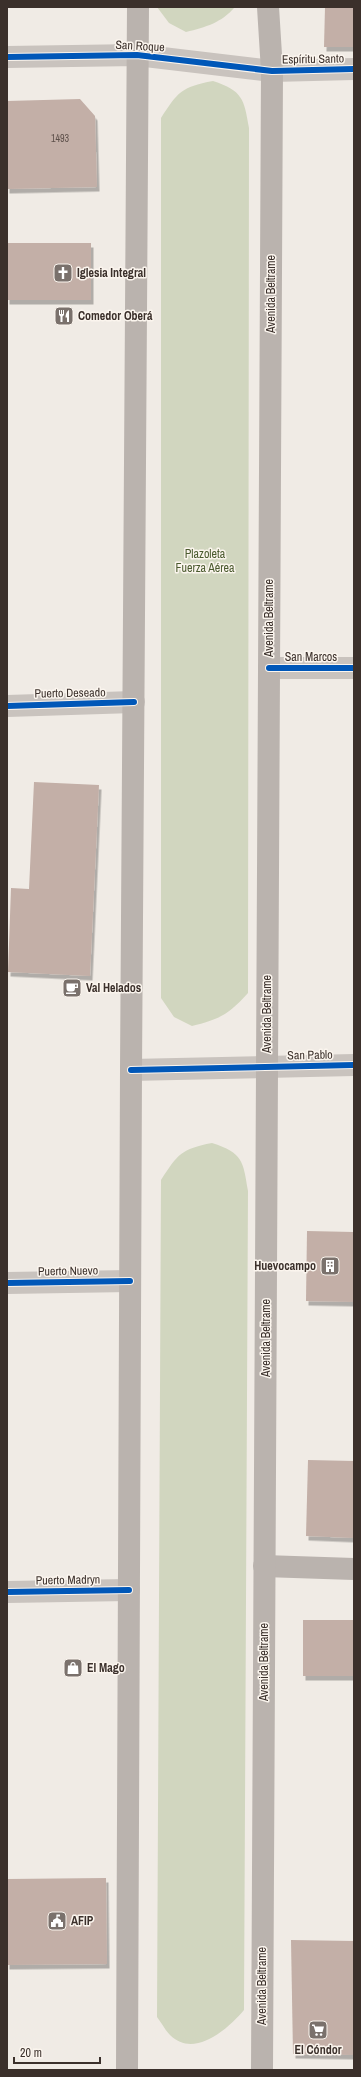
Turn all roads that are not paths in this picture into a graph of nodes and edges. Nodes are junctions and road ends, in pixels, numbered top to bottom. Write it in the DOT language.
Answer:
graph roads {
  1 [pos="138,7"];
  2 [pos="268,7"];
  3 [pos="137,55"];
  4 [pos="7,57"];
  5 [pos="354,69"];
  6 [pos="272,71"];
  7 [pos="269,668"];
  8 [pos="354,668"];
  9 [pos="134,702"];
  10 [pos="7,706"];
  11 [pos="354,1065"];
  12 [pos="267,1067"];
  13 [pos="131,1070"];
  14 [pos="130,1281"];
  15 [pos="7,1283"];
  16 [pos="264,1566"];
  17 [pos="354,1569"];
  18 [pos="129,1590"];
  19 [pos="7,1592"];
  20 [pos="127,2070"];
  21 [pos="262,2070"];
  1 -- 3 [label="main road"];
  2 -- 6 [label="main road, Avenida Beltrame"];
  3 -- 4 [label="street, San Roque"];
  3 -- 6 [label="street, San Roque"];
  3 -- 9 [label="main road"];
  5 -- 6 [label="street, Espíritu Santo"];
  6 -- 7 [label="main road, Avenida Beltrame"];
  7 -- 8 [label="street, San Marcos"];
  7 -- 12 [label="main road, Avenida Beltrame"];
  9 -- 10 [label="street, Puerto Deseado"];
  9 -- 13 [label="main road"];
  11 -- 12 [label="street, San Pablo"];
  12 -- 13 [label="street, San Pablo"];
  12 -- 16 [label="main road, Avenida Beltrame"];
  13 -- 14 [label="main road"];
  14 -- 15 [label="street, Puerto Nuevo"];
  14 -- 18 [label="main road"];
  16 -- 17 [label="main road"];
  16 -- 21 [label="main road, Avenida Beltrame"];
  18 -- 19 [label="street, Puerto Madryn"];
  18 -- 20 [label="main road"];
}
